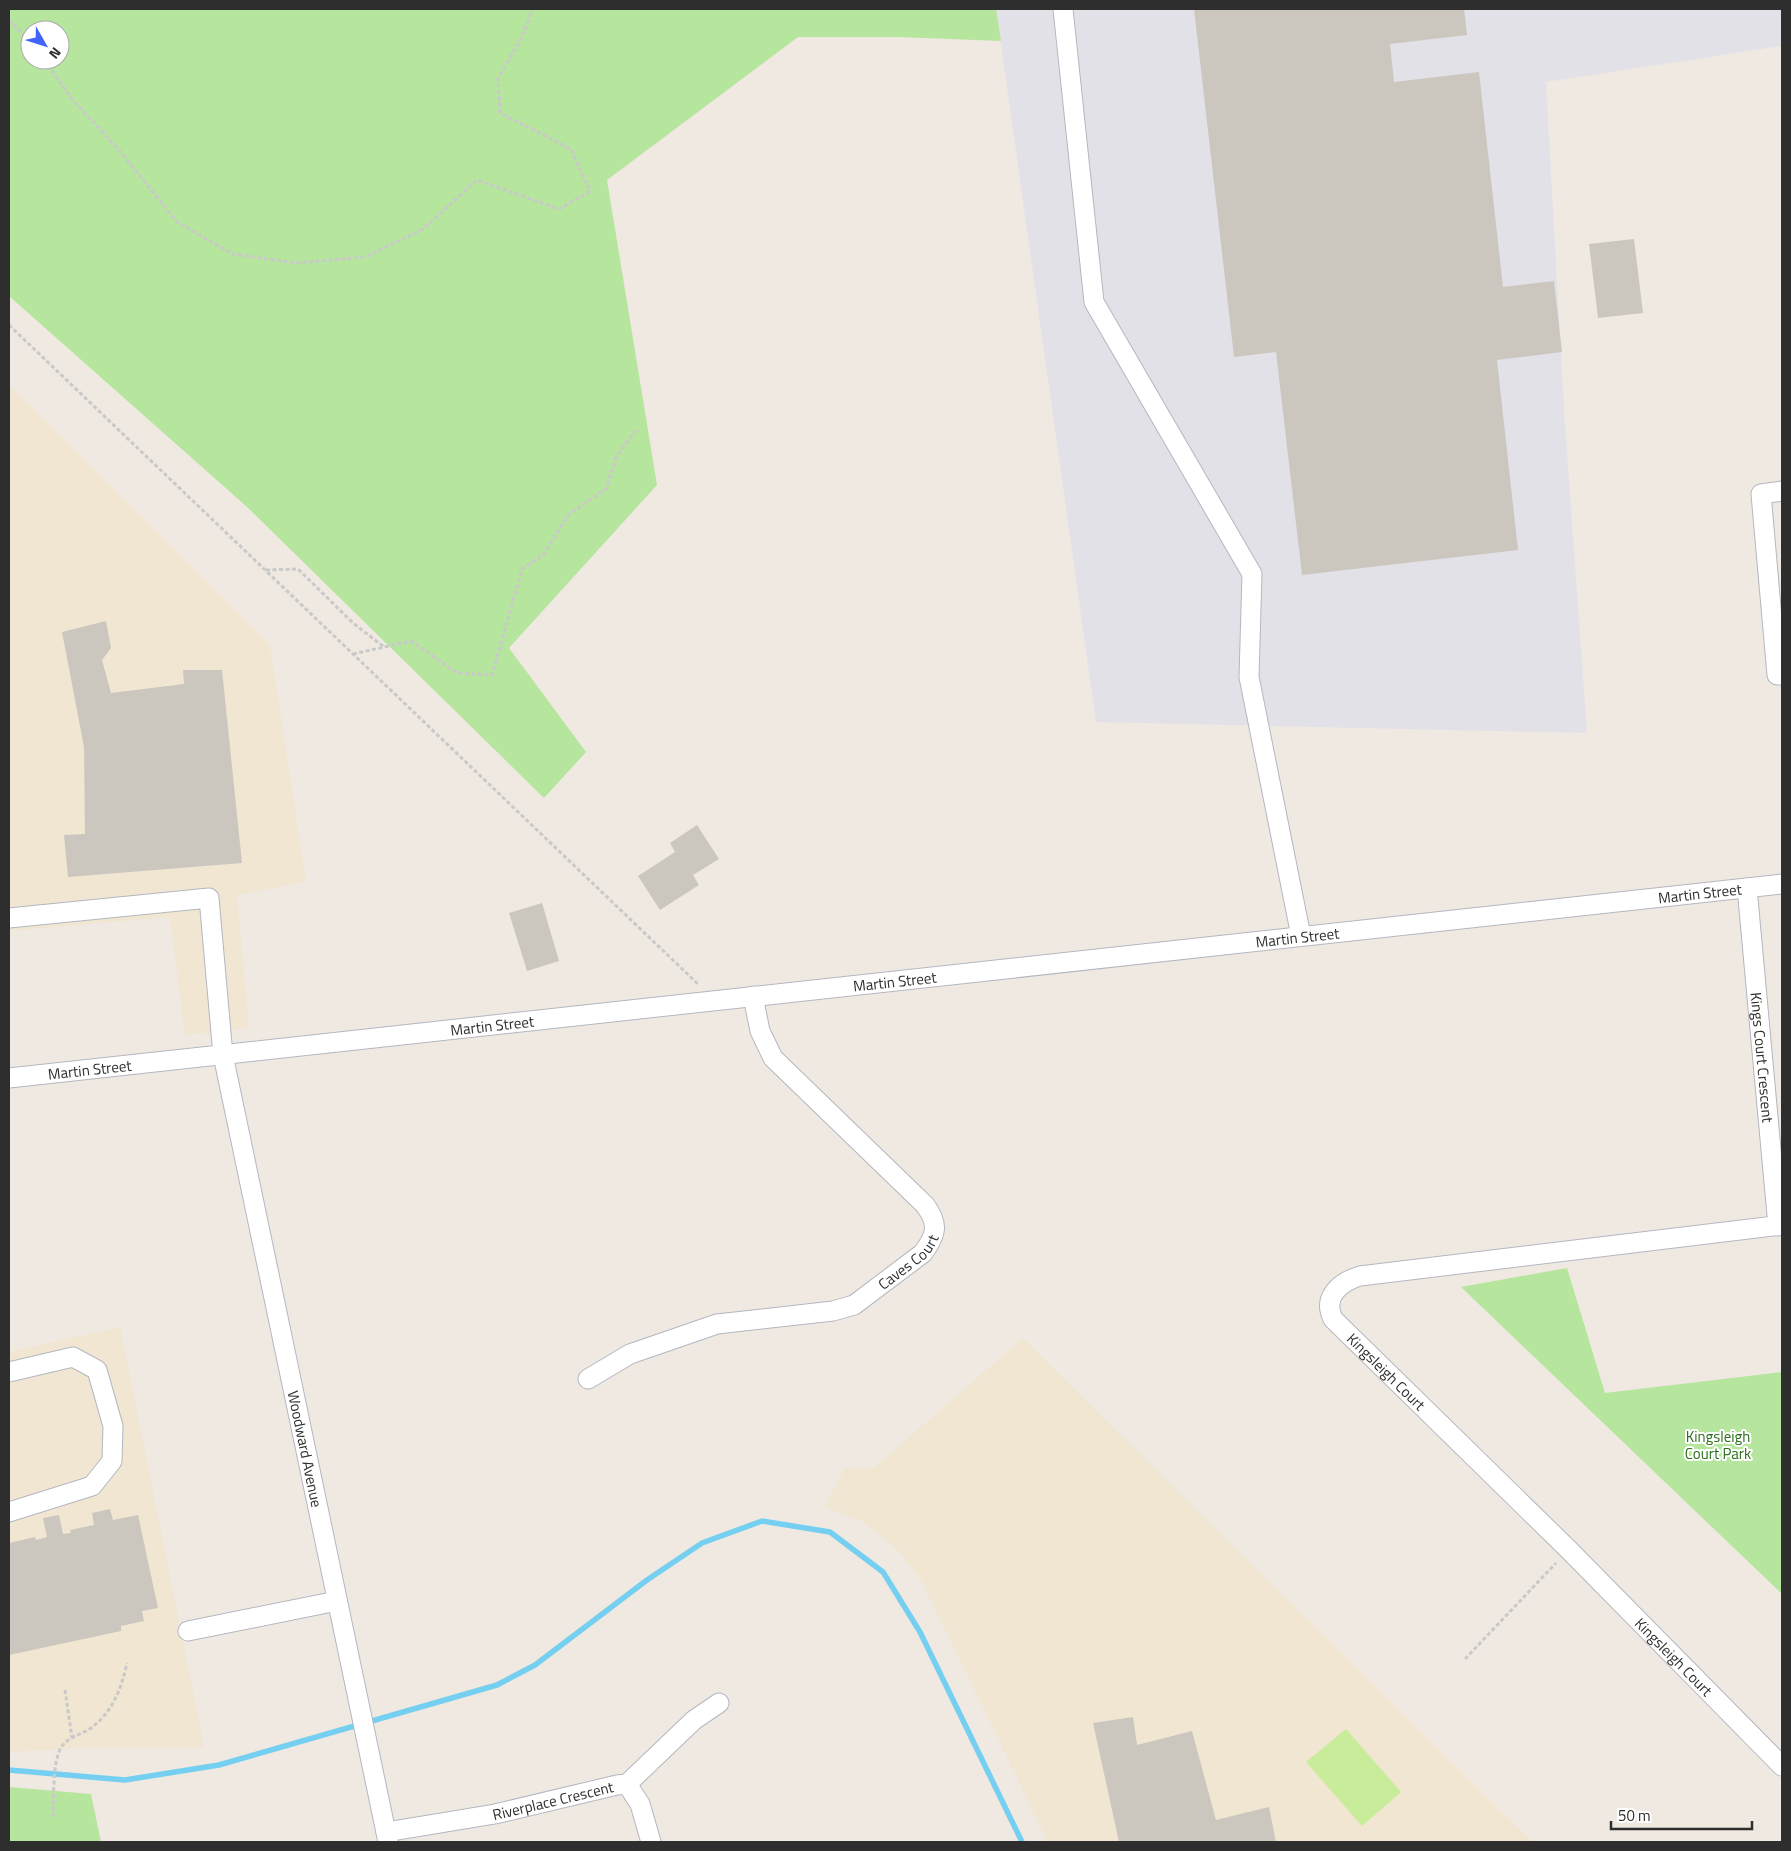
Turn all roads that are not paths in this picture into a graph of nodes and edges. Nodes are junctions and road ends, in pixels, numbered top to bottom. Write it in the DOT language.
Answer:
graph roads {
  1 [pos="1064,9"];
  2 [pos="1782,491"];
  3 [pos="1782,674"];
  4 [pos="1782,884"];
  5 [pos="1747,888"];
  6 [pos="9,918"];
  7 [pos="1301,936"];
  8 [pos="753,996"];
  9 [pos="223,1055"];
  10 [pos="9,1078"];
  11 [pos="1780,1226"];
  12 [pos="9,1372"];
  13 [pos="588,1379"];
  14 [pos="9,1512"];
  15 [pos="336,1601"];
  16 [pos="188,1631"];
  17 [pos="719,1703"];
  18 [pos="1782,1766"];
  19 [pos="627,1784"];
  20 [pos="387,1837"];
  21 [pos="651,1842"];
  1 -- 7 [label="street"];
  2 -- 3 [label="street"];
  4 -- 5 [label="street, Martin Street"];
  5 -- 7 [label="street, Martin Street"];
  5 -- 11 [label="street, Kings Court Crescent"];
  6 -- 9 [label="street, Woodward Avenue"];
  7 -- 8 [label="street, Martin Street"];
  8 -- 9 [label="street, Martin Street"];
  8 -- 13 [label="street, Caves Court"];
  9 -- 10 [label="street, Martin Street"];
  9 -- 15 [label="street, Woodward Avenue"];
  11 -- 18 [label="street, Kingsleigh Court"];
  12 -- 14 [label="street"];
  15 -- 16 [label="street"];
  15 -- 20 [label="street, Woodward Avenue"];
  17 -- 19 [label="street, Riverplace Crescent"];
  19 -- 20 [label="street, Riverplace Crescent"];
  19 -- 21 [label="street"];
}
